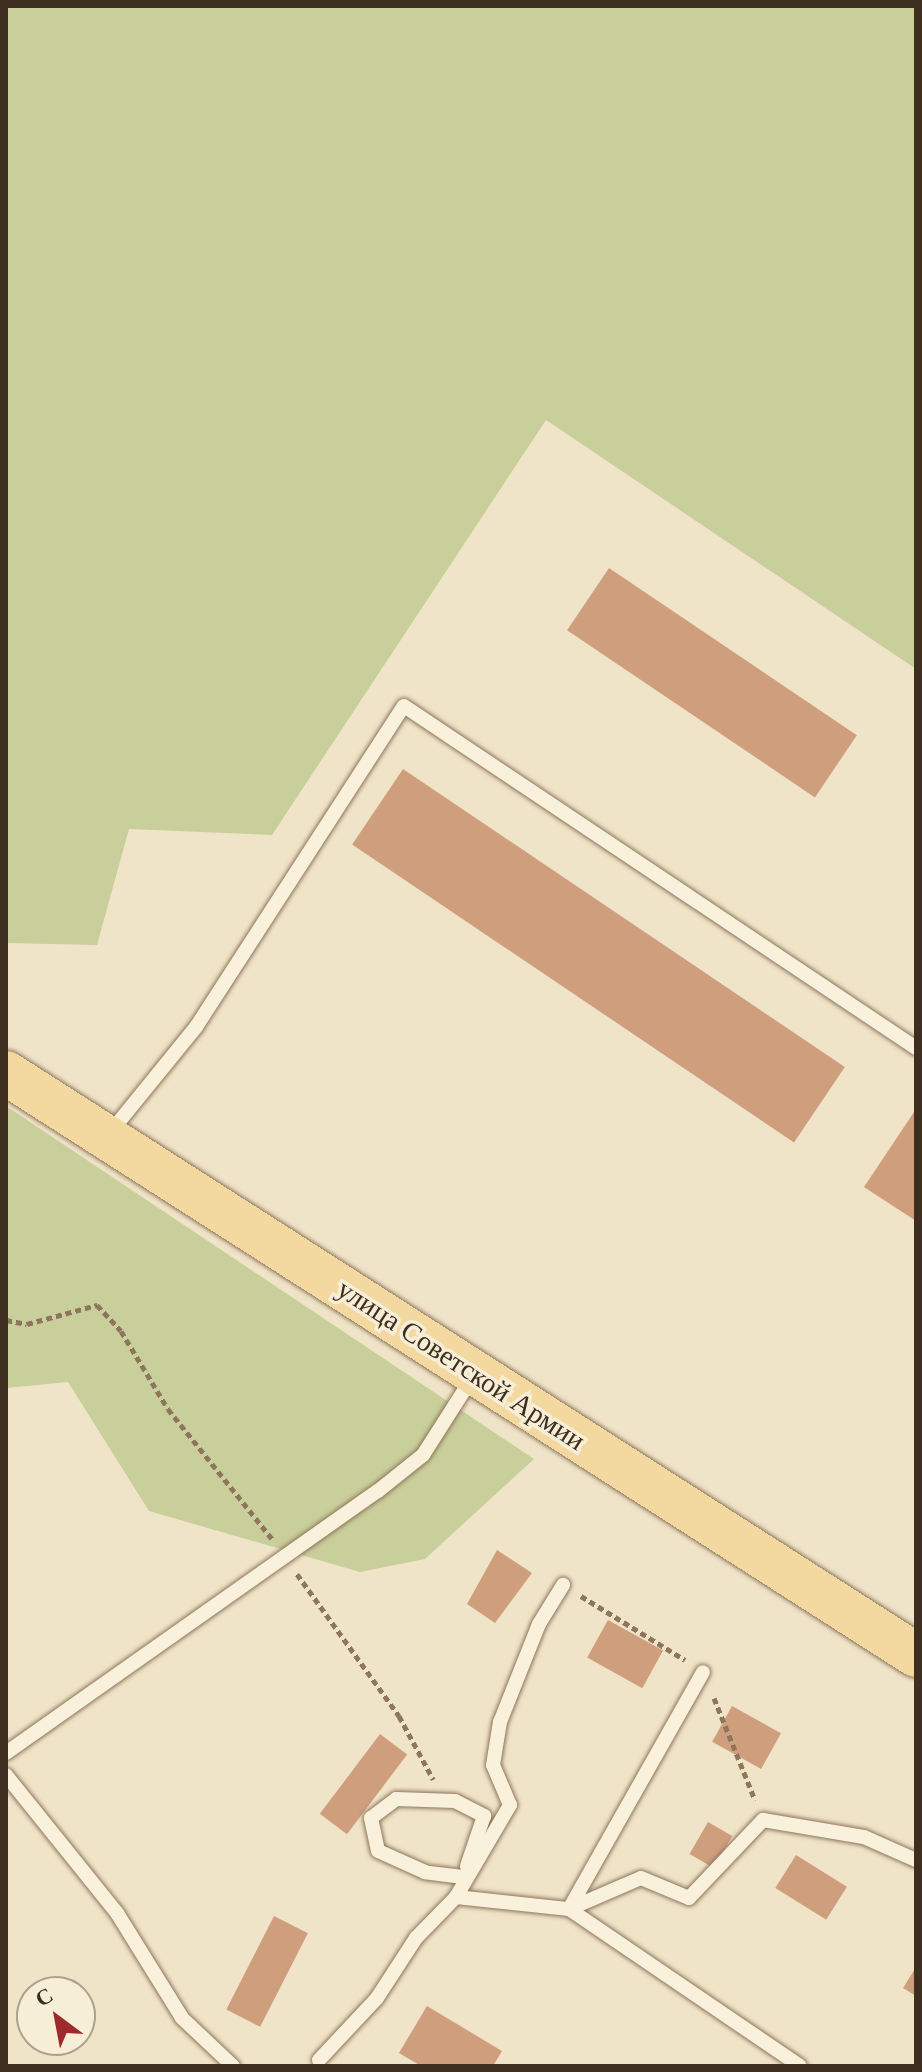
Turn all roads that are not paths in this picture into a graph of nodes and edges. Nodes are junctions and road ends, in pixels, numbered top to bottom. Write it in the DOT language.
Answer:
graph roads {
  1 [pos="916,1048"];
  2 [pos="6,1073"];
  3 [pos="106,1137"];
  4 [pos="475,1374"];
  5 [pos="563,1585"];
  6 [pos="916,1655"];
  7 [pos="703,1672"];
  8 [pos="6,1753"];
  9 [pos="6,1775"];
  10 [pos="916,1860"];
  11 [pos="463,1877"];
  12 [pos="456,1897"];
  13 [pos="569,1909"];
  14 [pos="320,2064"];
  15 [pos="233,2066"];
  16 [pos="800,2066"];
  1 -- 3 [label="lane"];
  2 -- 3 [label="main road, улица Советской Армии"];
  3 -- 4 [label="main road, улица Советской Армии"];
  4 -- 6 [label="main road, улица Советской Армии"];
  4 -- 8 [label="lane"];
  5 -- 12 [label="lane"];
  7 -- 13 [label="lane"];
  9 -- 15 [label="lane"];
  10 -- 13 [label="lane"];
  11 -- 11 [label="lane"];
  11 -- 12 [label="lane"];
  12 -- 13 [label="lane"];
  12 -- 14 [label="lane"];
  13 -- 16 [label="lane"];
}
